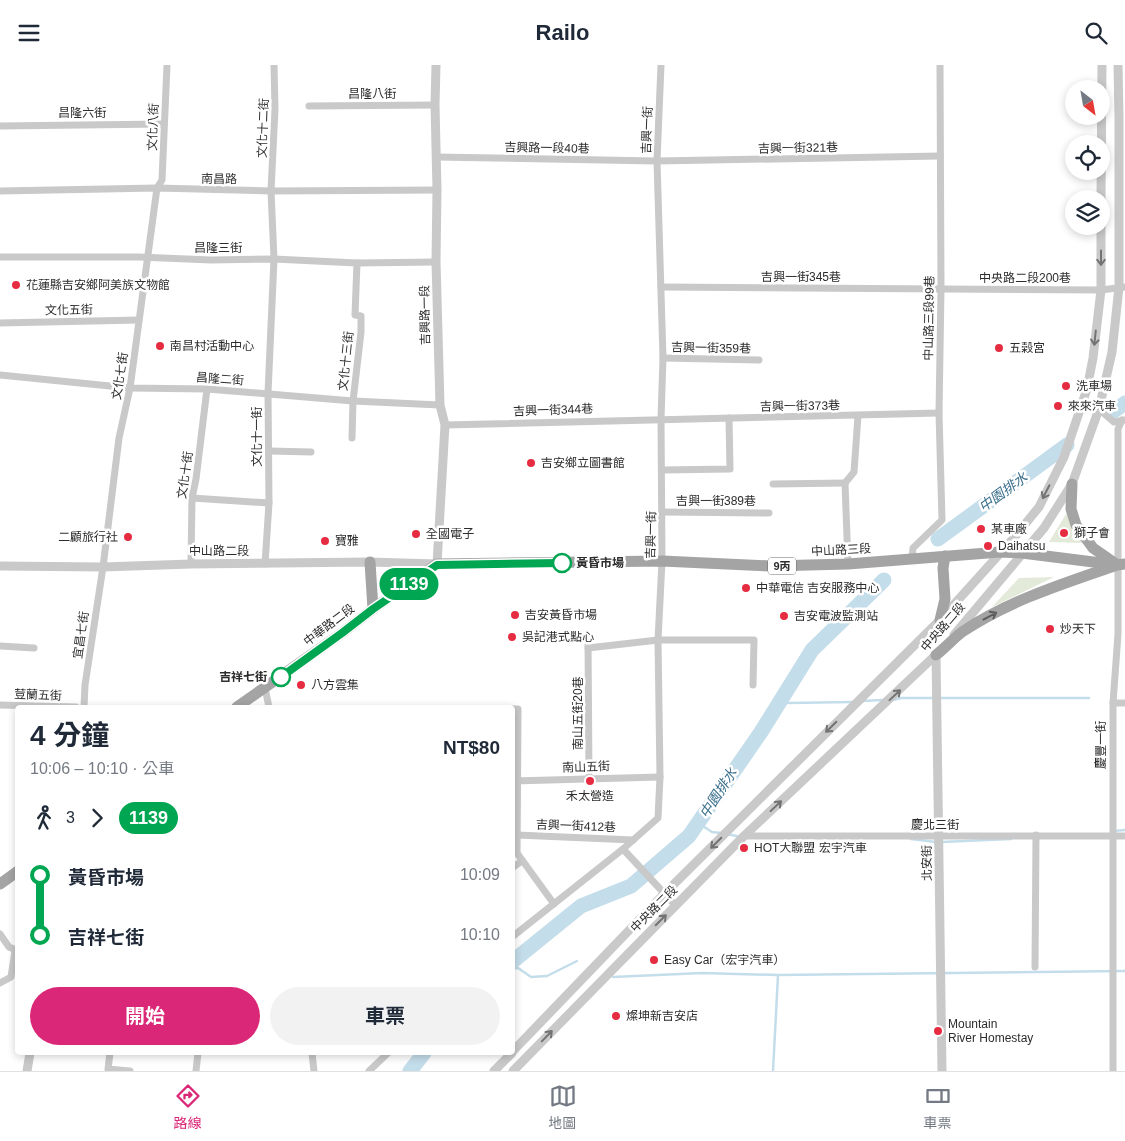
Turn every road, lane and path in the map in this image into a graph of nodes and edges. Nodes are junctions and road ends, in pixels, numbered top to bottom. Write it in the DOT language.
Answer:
graph roads {
  1 [pos="167,65"];
  2 [pos="274,65"];
  3 [pos="436,65"];
  4 [pos="661,65"];
  5 [pos="940,65"];
  6 [pos="1102,65"];
  7 [pos="1118,65"];
  8 [pos="435,105"];
  9 [pos="309,106"];
  10 [pos="164,124"];
  11 [pos="0,125"];
  12 [pos="940,156"];
  13 [pos="436,157"];
  14 [pos="657,161"];
  15 [pos="157,189"];
  16 [pos="437,190"];
  17 [pos="1101,190"];
  18 [pos="0,191"];
  19 [pos="271,191"];
  20 [pos="1103,235"];
  21 [pos="0,257"];
  22 [pos="147,257"];
  23 [pos="274,259"];
  24 [pos="436,262"];
  25 [pos="357,263"];
  26 [pos="661,287"];
  27 [pos="1114,288"];
  28 [pos="941,289"];
  29 [pos="139,320"];
  30 [pos="0,323"];
  31 [pos="663,358"];
  32 [pos="759,360"];
  33 [pos="0,375"];
  34 [pos="130,388"];
  35 [pos="208,389"];
  36 [pos="268,393"];
  37 [pos="353,401"];
  38 [pos="440,405"];
  39 [pos="1099,409"];
  40 [pos="939,413"];
  41 [pos="858,416"];
  42 [pos="729,418"];
  43 [pos="661,419"];
  44 [pos="1123,421"];
  45 [pos="445,425"];
  46 [pos="352,437"];
  47 [pos="269,451"];
  48 [pos="311,452"];
  49 [pos="662,470"];
  50 [pos="846,483"];
  51 [pos="773,484"];
  52 [pos="1072,484"];
  53 [pos="192,498"];
  54 [pos="269,503"];
  55 [pos="662,512"];
  56 [pos="769,513"];
  57 [pos="1000,552"];
  58 [pos="1022,553"];
  59 [pos="945,556"];
  60 [pos="912,559"];
  61 [pos="662,561"];
  62 [pos="370,562"];
  63 [pos="191,564"];
  64 [pos="266,564"];
  65 [pos="1121,564"];
  66 [pos="437,565"];
  67 [pos="848,565"];
  68 [pos="0,566"];
  69 [pos="103,567"];
  70 [pos="373,609"];
  71 [pos="940,620"];
  72 [pos="557,639"];
  73 [pos="658,640"];
  74 [pos="0,646"];
  75 [pos="34,647"];
  76 [pos="588,648"];
  77 [pos="936,655"];
  78 [pos="753,685"];
  79 [pos="265,688"];
  80 [pos="1113,703"];
  81 [pos="1125,703"];
  82 [pos="0,705"];
  83 [pos="15,705"];
  84 [pos="84,705"];
  85 [pos="240,705"];
  86 [pos="269,705"];
  87 [pos="515,709"];
  88 [pos="660,777"];
  89 [pos="589,778"];
  90 [pos="515,781"];
  91 [pos="517,835"];
  92 [pos="1036,835"];
  93 [pos="744,836"];
  94 [pos="1112,836"];
  95 [pos="1125,836"];
  96 [pos="940,837"];
  97 [pos="633,840"];
  98 [pos="624,850"];
  99 [pos="515,853"];
  100 [pos="522,861"];
  101 [pos="515,866"];
  102 [pos="15,873"];
  103 [pos="0,884"];
  104 [pos="664,894"];
  105 [pos="554,904"];
  106 [pos="676,905"];
  107 [pos="0,934"];
  108 [pos="515,935"];
  109 [pos="15,950"];
  110 [pos="15,956"];
  111 [pos="1035,967"];
  112 [pos="0,983"];
  113 [pos="515,1049"];
  114 [pos="30,1055"];
  115 [pos="110,1055"];
  116 [pos="198,1055"];
  117 [pos="312,1055"];
  118 [pos="386,1055"];
  119 [pos="509,1055"];
  120 [pos="26,1071"];
  121 [pos="130,1071"];
  122 [pos="196,1071"];
  123 [pos="314,1071"];
  124 [pos="369,1071"];
  125 [pos="494,1071"];
  126 [pos="513,1071"];
  127 [pos="942,1071"];
  128 [pos="1113,1071"];
  1 -- 10 [label="street, 文化八街"];
  2 -- 19 [label="street, 文化十二街"];
  3 -- 8 [label="street, 吉興路一段"];
  4 -- 14 [label="street, 吉興一街"];
  5 -- 12 [label="street, 中山路三段99巷"];
  6 -- 17 [label="street"];
  7 -- 27 [label="street, 中央路二段"];
  8 -- 9 [label="street, 昌隆八街"];
  8 -- 13 [label="street, 吉興路一段"];
  10 -- 11 [label="street, 昌隆六街"];
  10 -- 15 [label="street, 文化八街"];
  12 -- 14 [label="street, 吉興一街321巷"];
  12 -- 28 [label="street, 中山路三段99巷"];
  13 -- 14 [label="street, 吉興路一段40巷"];
  13 -- 16 [label="street, 吉興路一段"];
  14 -- 26 [label="street, 吉興一街"];
  15 -- 18 [label="street, 南昌路"];
  15 -- 19 [label="street, 南昌路"];
  15 -- 22 [label="street, 文化七街"];
  16 -- 19 [label="street, 南昌路"];
  16 -- 24 [label="street, 吉興路一段"];
  19 -- 23 [label="street, 文化十一街"];
  20 -- 27 [label="street, 中央路二段, one-way"];
  21 -- 22 [label="street, 昌隆三街"];
  22 -- 23 [label="street, 昌隆三街"];
  22 -- 29 [label="street, 文化七街"];
  23 -- 25 [label="street, 昌隆三街"];
  23 -- 36 [label="street, 文化十一街"];
  24 -- 25 [label="street, 昌隆三街"];
  24 -- 38 [label="street, 吉興路一段"];
  25 -- 37 [label="street, 文化十三街"];
  26 -- 28 [label="street, 吉興一街345巷"];
  26 -- 31 [label="street, 吉興一街"];
  27 -- 28 [label="street, 中央路二段200巷"];
  27 -- 39 [label="street, 中央路二段"];
  27 -- 57 [label="street, 中央路二段, one-way"];
  28 -- 40 [label="street, 中山路三段99巷"];
  29 -- 30 [label="street, 文化五街"];
  29 -- 34 [label="street, 文化七街"];
  31 -- 32 [label="street, 吉興一街359巷"];
  31 -- 43 [label="street, 吉興一街"];
  33 -- 34 [label="street, 昌隆二街"];
  34 -- 35 [label="street, 昌隆二街"];
  34 -- 69 [label="street, 文化七街"];
  35 -- 36 [label="street, 昌隆二街"];
  35 -- 53 [label="street, 文化十街"];
  36 -- 37 [label="street, 昌隆二街"];
  36 -- 47 [label="street, 文化十一街"];
  37 -- 38 [label="street, 昌隆二街"];
  37 -- 46 [label="street, 文化十三街"];
  38 -- 45 [label="street, 吉興路一段"];
  39 -- 44 [label="street"];
  39 -- 52 [label="street, 中央路二段"];
  40 -- 41 [label="street, 吉興一街373巷"];
  40 -- 60 [label="street, 中山路三段99巷"];
  41 -- 42 [label="street, 吉興一街373巷"];
  41 -- 50 [label="street"];
  42 -- 43 [label="street, 吉興一街373巷"];
  42 -- 49 [label="street"];
  43 -- 45 [label="street, 吉興一街344巷"];
  43 -- 49 [label="street, 吉興一街"];
  44 -- 65 [label="street, 慶豐一街"];
  45 -- 66 [label="street, 吉興路一段"];
  47 -- 48 [label="street"];
  47 -- 54 [label="street, 文化十一街"];
  49 -- 55 [label="street, 吉興一街"];
  50 -- 51 [label="street"];
  50 -- 67 [label="street"];
  52 -- 58 [label="street, 中央路二段"];
  52 -- 65 [label="main road"];
  53 -- 54 [label="street"];
  53 -- 63 [label="street, 文化十街"];
  54 -- 64 [label="street, 文化十一街"];
  55 -- 56 [label="street, 吉興一街389巷"];
  55 -- 61 [label="street, 吉興一街"];
  57 -- 58 [label="main road, 中山路三段 / 9丙"];
  57 -- 59 [label="main road, 中山路三段 / 9丙"];
  57 -- 71 [label="street, 中央路二段"];
  58 -- 65 [label="main road, 中山路三段 / 9丙"];
  58 -- 77 [label="street, 中央路二段"];
  59 -- 60 [label="main road, 中山路三段 / 9丙"];
  59 -- 71 [label="main road"];
  60 -- 67 [label="main road, 中山路三段 / 9丙"];
  61 -- 66 [label="main road, 中山路三段 / 9丙"];
  61 -- 67 [label="main road, 中山路三段 / 9丙"];
  61 -- 73 [label="street, 吉興一街"];
  62 -- 64 [label="street, 中山路二段"];
  62 -- 66 [label="street, 中山路二段"];
  62 -- 70 [label="main road"];
  63 -- 64 [label="street, 中山路二段"];
  63 -- 69 [label="street, 中山路二段"];
  77 -- 65 [label="main road, one-way"];
  65 -- 80 [label="street, 慶豐一街"];
  66 -- 70 [label="main road, 中華路二段"];
  68 -- 69 [label="street, 中山路二段"];
  69 -- 84 [label="street, 宜昌七街"];
  70 -- 79 [label="main road, 中華路二段"];
  71 -- 104 [label="street, 中央路二段, one-way"];
  72 -- 76 [label="street"];
  73 -- 76 [label="street"];
  73 -- 78 [label="street"];
  73 -- 88 [label="street, 吉興一街"];
  74 -- 75 [label="street"];
  76 -- 89 [label="street, 南山五街20巷"];
  93 -- 77 [label="street, 中央路二段, one-way"];
  77 -- 96 [label="street, 北安街"];
  79 -- 85 [label="main road, 中華路二段"];
  79 -- 86 [label="street"];
  80 -- 81 [label="street"];
  80 -- 94 [label="street, 慶豐一街"];
  82 -- 83 [label="street, 荳蘭五街"];
  87 -- 90 [label="street"];
  88 -- 89 [label="street, 南山五街"];
  88 -- 97 [label="street, 吉興一街"];
  89 -- 90 [label="street, 南山五街"];
  90 -- 91 [label="street"];
  91 -- 97 [label="street, 吉興一街412巷"];
  91 -- 99 [label="street"];
  92 -- 94 [label="street, 慶北三街"];
  92 -- 96 [label="street, 慶北三街"];
  92 -- 111 [label="street"];
  93 -- 96 [label="street, 慶北三街"];
  93 -- 106 [label="street, 中央路二段"];
  94 -- 95 [label="street, 慶北三街"];
  94 -- 128 [label="street, 慶豐一街"];
  96 -- 127 [label="street, 北安街"];
  97 -- 98 [label="street, 吉興一街"];
  98 -- 104 [label="street"];
  98 -- 105 [label="street, 吉興一街"];
  99 -- 100 [label="street"];
  100 -- 101 [label="street"];
  100 -- 105 [label="street"];
  102 -- 103 [label="main road"];
  104 -- 106 [label="street"];
  104 -- 113 [label="street, 中央路二段"];
  105 -- 108 [label="street, 吉興一街"];
  126 -- 106 [label="street, 中央路二段, one-way"];
  107 -- 109 [label="street"];
  110 -- 112 [label="street"];
  114 -- 120 [label="street"];
  115 -- 121 [label="street"];
  116 -- 122 [label="street"];
  117 -- 123 [label="street"];
  118 -- 124 [label="street"];
  119 -- 125 [label="street, 中央路二段"];
}
